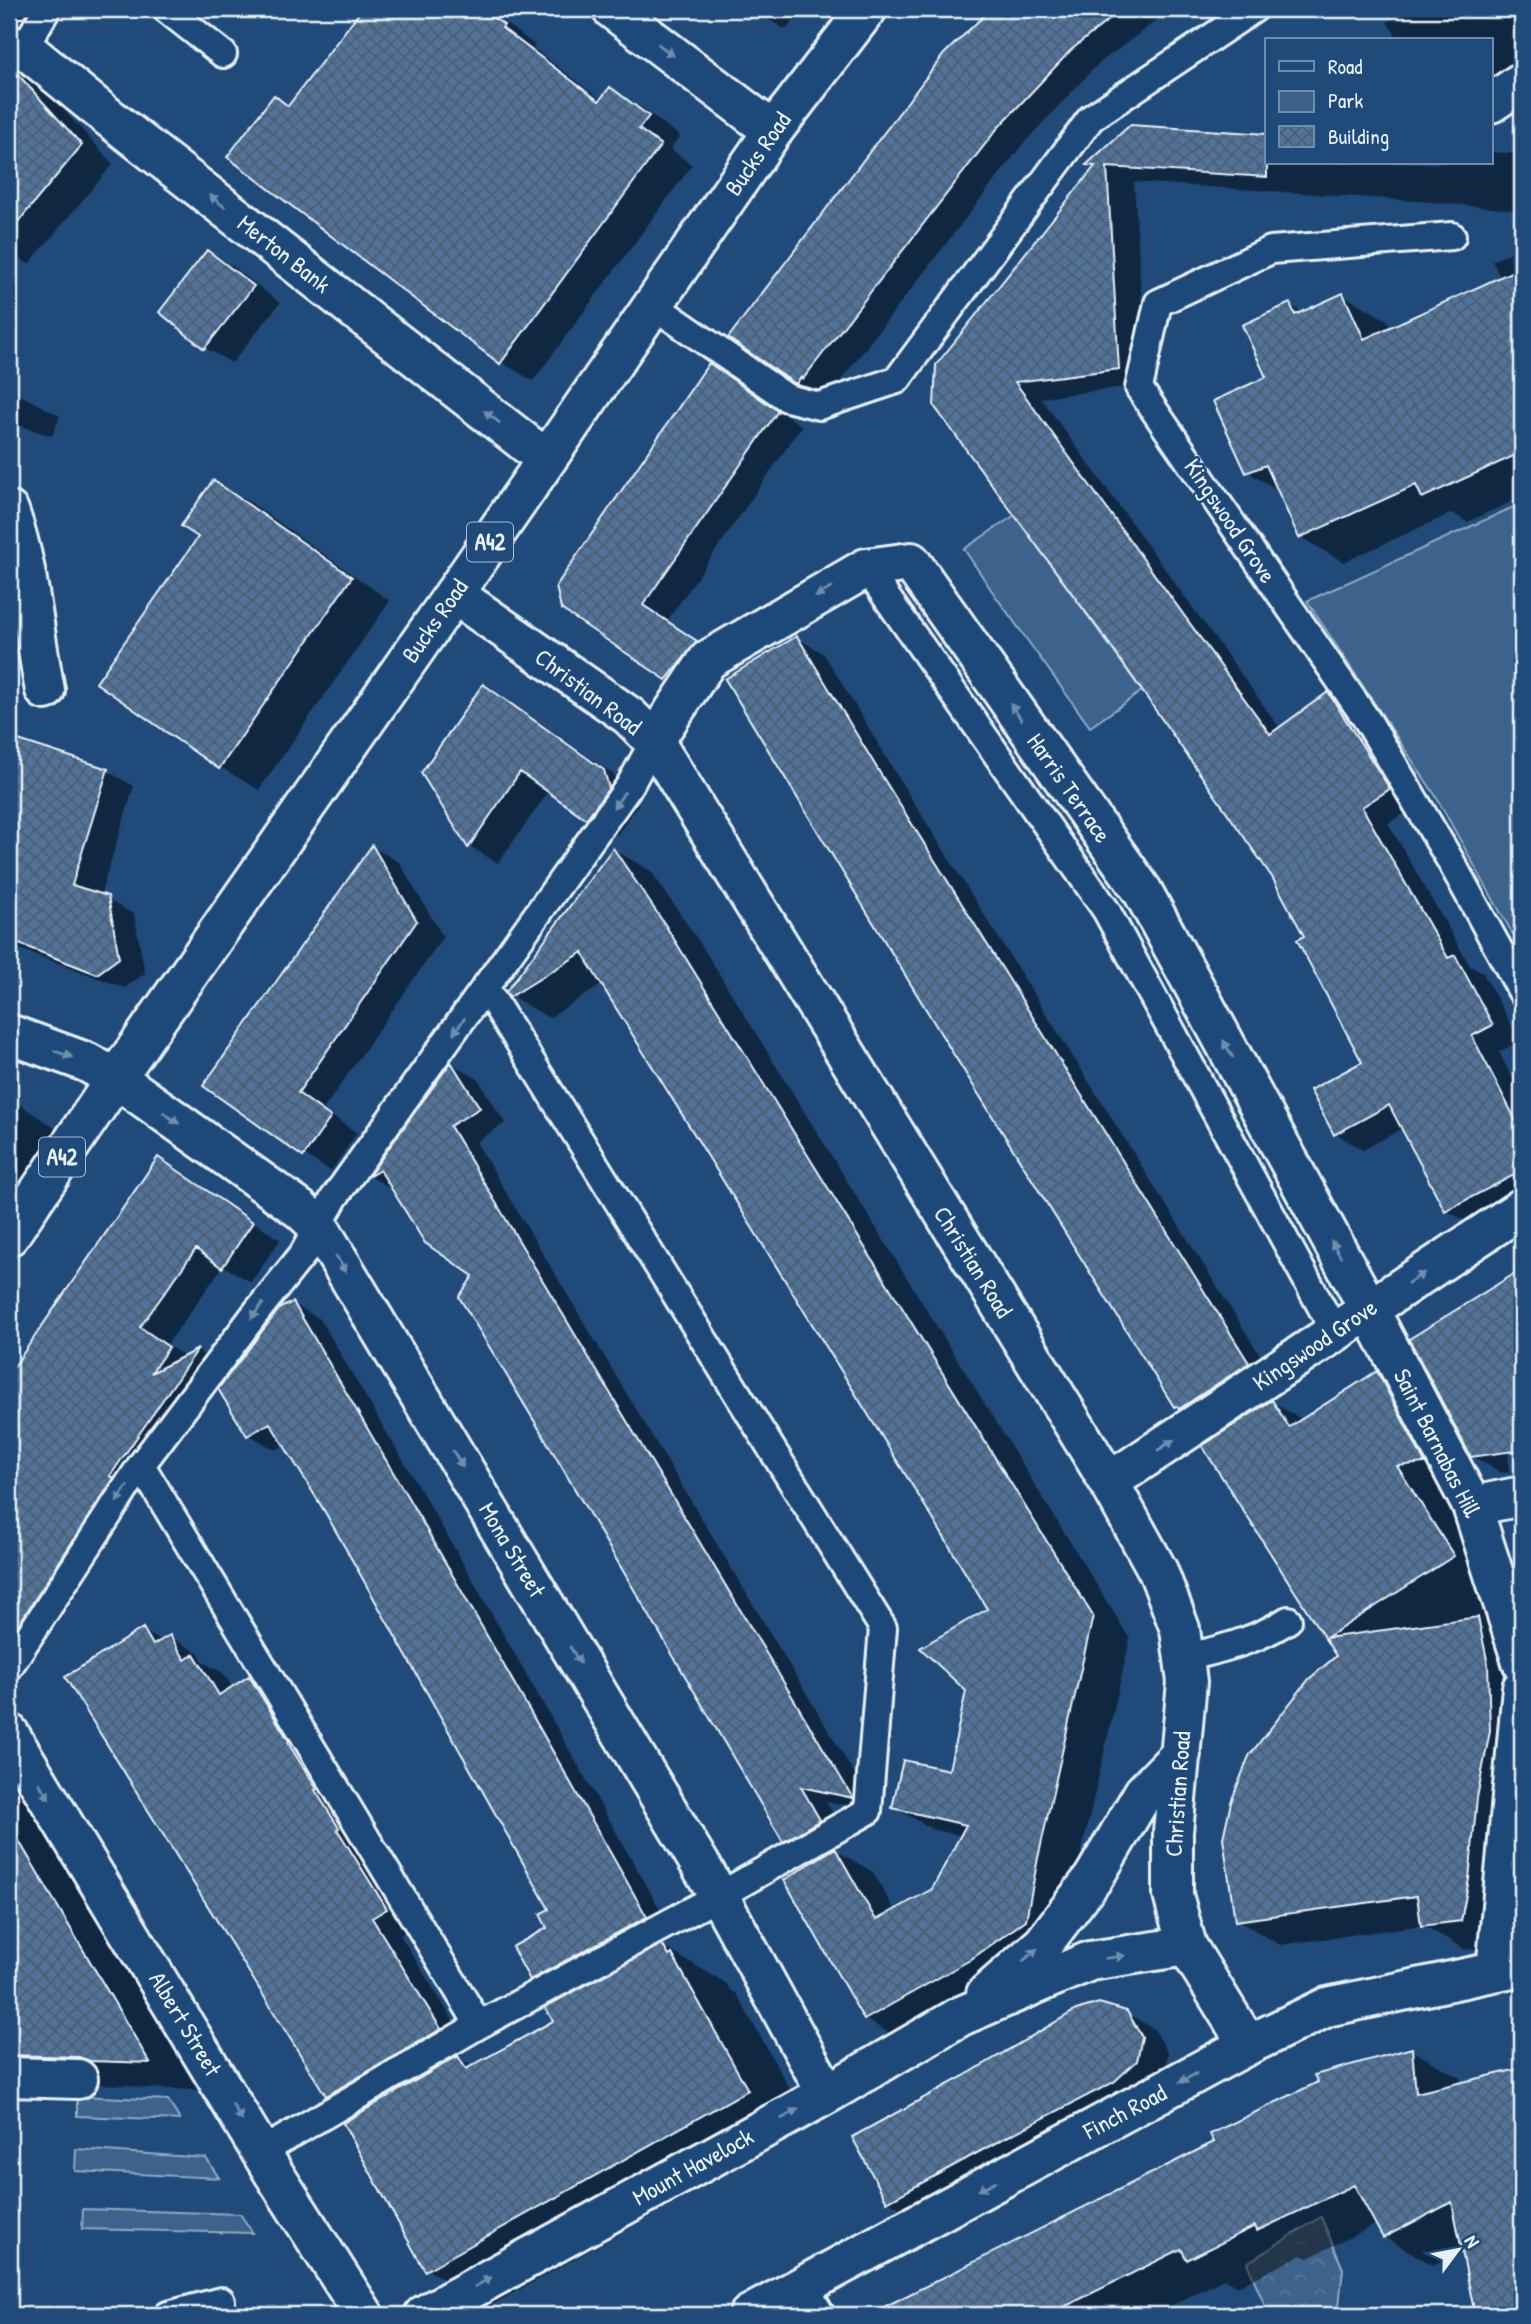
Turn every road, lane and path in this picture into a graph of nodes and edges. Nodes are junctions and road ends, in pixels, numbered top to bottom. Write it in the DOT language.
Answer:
graph roads {
  1 [pos="47,9"];
  2 [pos="166,9"];
  3 [pos="612,9"];
  4 [pos="867,9"];
  5 [pos="1254,9"];
  6 [pos="16,47"];
  7 [pos="223,54"];
  8 [pos="1522,82"];
  9 [pos="1492,102"];
  10 [pos="773,131"];
  11 [pos="1452,236"];
  12 [pos="653,305"];
  13 [pos="546,458"];
  14 [pos="9,511"];
  15 [pos="866,568"];
  16 [pos="454,594"];
  17 [pos="45,691"];
  18 [pos="654,741"];
  19 [pos="486,989"];
  20 [pos="1522,992"];
  21 [pos="9,1034"];
  22 [pos="116,1078"];
  23 [pos="1522,1208"];
  24 [pos="318,1227"];
  25 [pos="9,1236"];
  26 [pos="1369,1309"];
  27 [pos="1335,1332"];
  28 [pos="141,1465"];
  29 [pos="1109,1482"];
  30 [pos="1522,1496"];
  31 [pos="1472,1506"];
  32 [pos="1288,1620"];
  33 [pos="1184,1658"];
  34 [pos="1522,1662"];
  35 [pos="9,1667"];
  36 [pos="1522,1688"];
  37 [pos="9,1733"];
  38 [pos="1181,1754"];
  39 [pos="719,1896"];
  40 [pos="1187,1946"];
  41 [pos="1509,1969"];
  42 [pos="961,2016"];
  43 [pos="479,2025"];
  44 [pos="1248,2045"];
  45 [pos="9,2077"];
  46 [pos="78,2079"];
  47 [pos="827,2094"];
  48 [pos="261,2152"];
  49 [pos="812,2300"];
  50 [pos="221,2301"];
  51 [pos="168,2315"];
  52 [pos="364,2315"];
  53 [pos="424,2315"];
  54 [pos="749,2315"];
  1 -- 6 [label="lane"];
  2 -- 7 [label="lane"];
  3 -- 10 [label="street, one-way"];
  4 -- 10 [label="street, Bucks Road / A42"];
  5 -- 12 [label="lane"];
  13 -- 6 [label="street, Merton Bank, one-way"];
  8 -- 9 [label="street"];
  10 -- 12 [label="street, Bucks Road / A42"];
  11 -- 20 [label="lane, Kingswood Grove"];
  12 -- 13 [label="street, Bucks Road / A42"];
  13 -- 16 [label="street, Bucks Road / A42"];
  14 -- 17 [label="street"];
  15 -- 18 [label="street, Harris Terrace, one-way"];
  26 -- 15 [label="street, Harris Terrace, one-way"];
  15 -- 27 [label="lane"];
  16 -- 18 [label="street, Christian Road"];
  16 -- 22 [label="street, Bucks Road / A42"];
  18 -- 19 [label="lane, one-way"];
  18 -- 29 [label="street, Christian Road"];
  19 -- 24 [label="lane, one-way"];
  19 -- 39 [label="lane"];
  21 -- 22 [label="street, Mona Street, one-way"];
  22 -- 24 [label="street, Mona Street, one-way"];
  22 -- 25 [label="street, Bucks Road / A42"];
  26 -- 23 [label="street, Kingswood Grove, one-way"];
  24 -- 28 [label="lane, one-way"];
  24 -- 39 [label="street, Mona Street, one-way"];
  26 -- 27 [label="street, Kingswood Grove"];
  26 -- 31 [label="street, Saint Barnabas Hill"];
  29 -- 27 [label="street, Kingswood Grove, one-way"];
  28 -- 35 [label="lane, one-way"];
  28 -- 43 [label="lane"];
  29 -- 33 [label="street, Christian Road"];
  30 -- 31 [label="street"];
  31 -- 34 [label="street, Saint Barnabas Hill"];
  32 -- 33 [label="lane"];
  33 -- 38 [label="street, Christian Road"];
  36 -- 41 [label="street"];
  37 -- 48 [label="street, Albert Street, one-way"];
  38 -- 40 [label="street, Christian Road"];
  42 -- 38 [label="street, Mount Havelock, one-way"];
  39 -- 43 [label="lane"];
  39 -- 47 [label="street, Mona Street"];
  42 -- 40 [label="street, Mount Havelock, one-way"];
  40 -- 44 [label="street, Christian Road"];
  41 -- 44 [label="street, Finch Road"];
  42 -- 47 [label="street, Mount Havelock"];
  43 -- 48 [label="lane"];
  44 -- 49 [label="street, Finch Road, one-way"];
  45 -- 46 [label="street"];
  53 -- 47 [label="street, Mount Havelock, one-way"];
  48 -- 52 [label="street, Albert Street"];
  49 -- 54 [label="street, Finch Road"];
  50 -- 51 [label="lane"];
}
